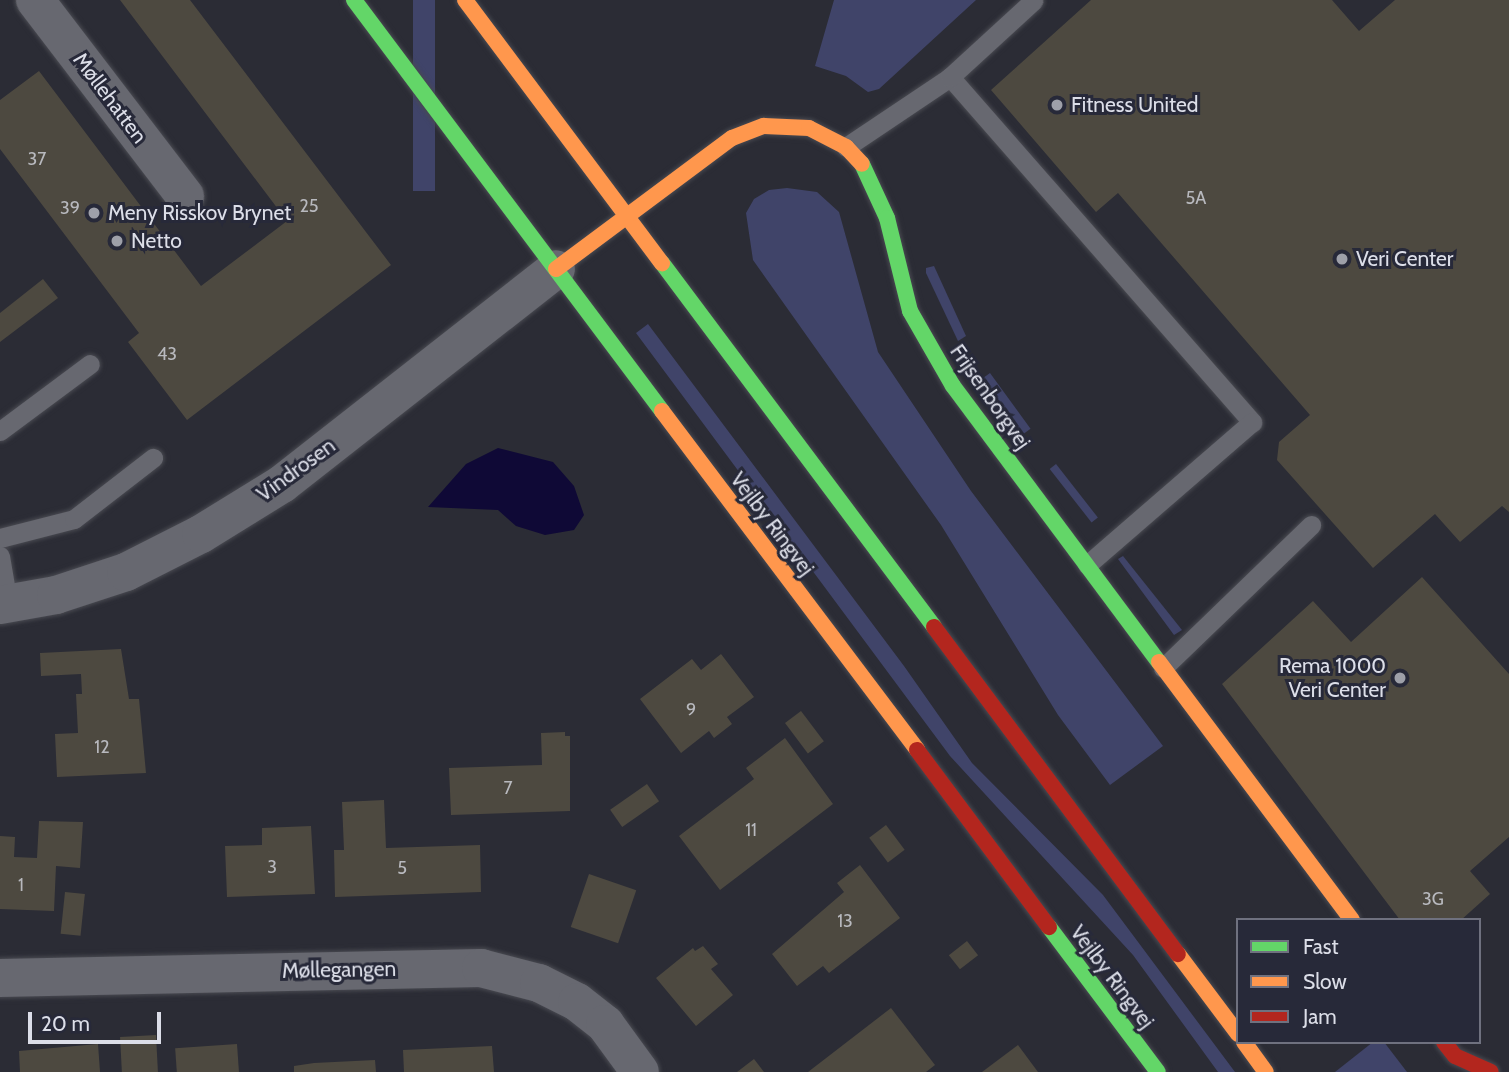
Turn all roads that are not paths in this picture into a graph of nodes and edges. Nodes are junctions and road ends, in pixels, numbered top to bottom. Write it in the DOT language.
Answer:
graph roads {
  1 [pos="35,0"];
  2 [pos="354,0"];
  3 [pos="465,0"];
  4 [pos="1033,1"];
  5 [pos="950,77"];
  6 [pos="846,147"];
  7 [pos="185,196"];
  8 [pos="626,217"];
  9 [pos="556,269"];
  10 [pos="90,363"];
  11 [pos="0,430"];
  12 [pos="153,458"];
  13 [pos="1311,525"];
  14 [pos="0,538"];
  15 [pos="0,556"];
  16 [pos="1087,565"];
  17 [pos="4,604"];
  18 [pos="1163,668"];
  19 [pos="1350,918"];
  20 [pos="0,978"];
  21 [pos="1236,1031"];
  22 [pos="1245,1044"];
  23 [pos="1446,1044"];
  24 [pos="640,1072"];
  25 [pos="1158,1072"];
  26 [pos="1266,1072"];
  27 [pos="1491,1072"];
  1 -- 7 [label="street, Møllehatten"];
  2 -- 9 [label="main road, Vejlby Ringvej"];
  3 -- 8 [label="main road"];
  4 -- 5 [label="lane"];
  5 -- 6 [label="lane"];
  5 -- 16 [label="lane"];
  6 -- 8 [label="main road, Frijsenborgvej"];
  6 -- 16 [label="main road, Frijsenborgvej"];
  8 -- 9 [label="main road, Frijsenborgvej"];
  8 -- 21 [label="main road"];
  9 -- 17 [label="street, Vindrosen"];
  9 -- 25 [label="main road, Vejlby Ringvej"];
  10 -- 11 [label="lane"];
  12 -- 14 [label="lane"];
  13 -- 18 [label="lane"];
  15 -- 17 [label="lane"];
  16 -- 18 [label="main road, Frijsenborgvej"];
  18 -- 19 [label="main road, Frijsenborgvej"];
  20 -- 24 [label="street, Møllegangen"];
  22 -- 26 [label="main road"];
  23 -- 27 [label="main road"];
}
